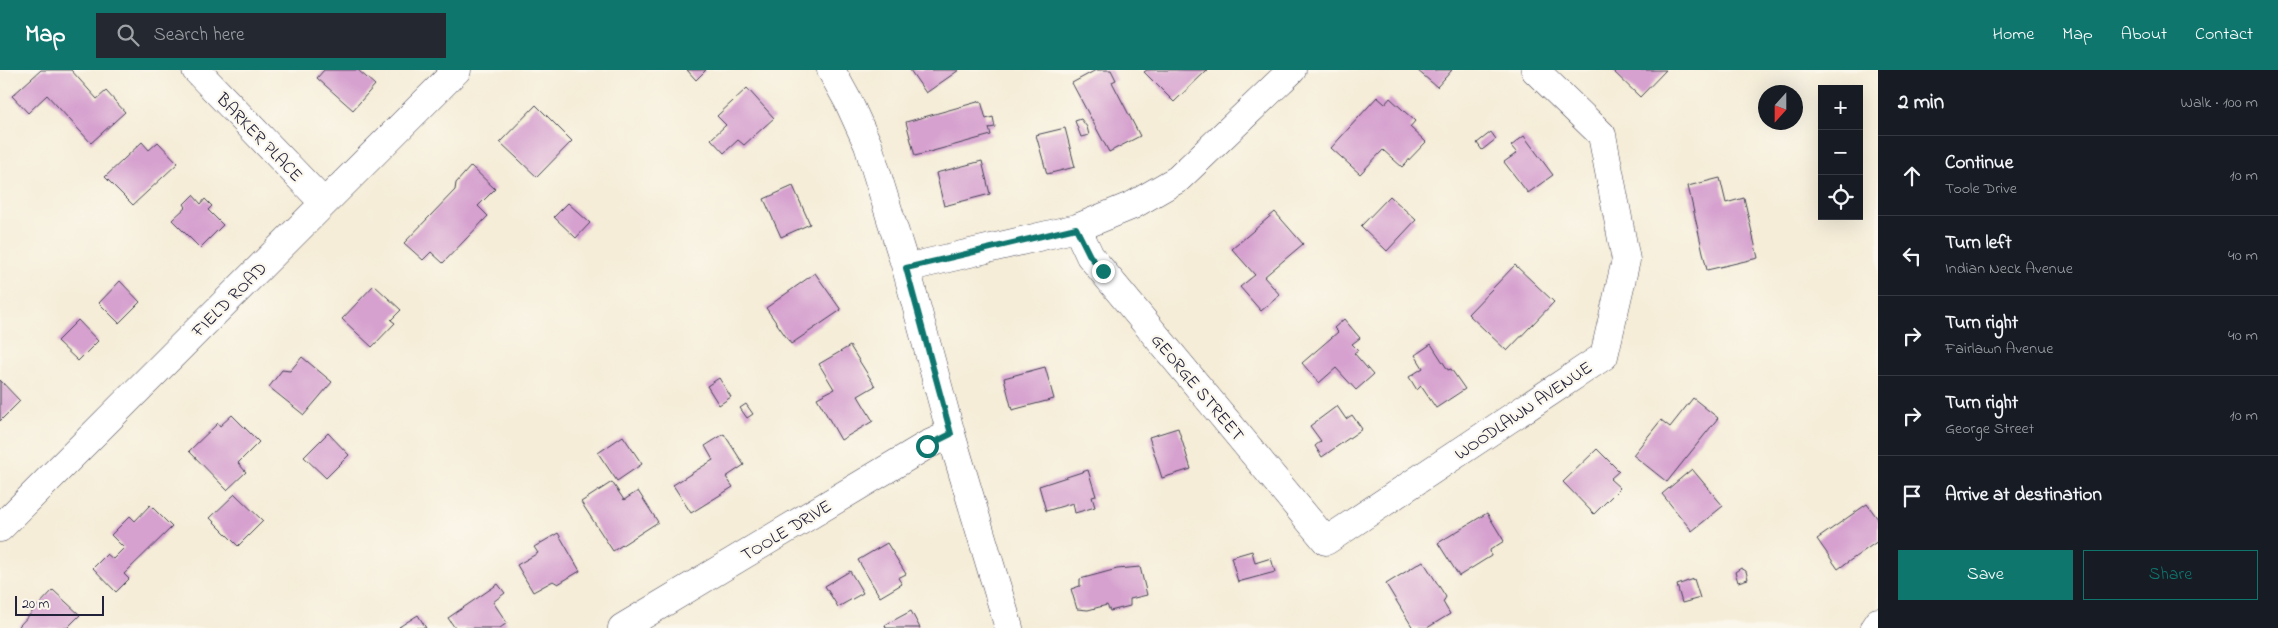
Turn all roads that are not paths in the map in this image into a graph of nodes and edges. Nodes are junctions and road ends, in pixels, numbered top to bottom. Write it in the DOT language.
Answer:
graph roads {
  1 [pos="196,70"];
  2 [pos="457,70"];
  3 [pos="831,70"];
  4 [pos="1292,70"];
  5 [pos="1535,70"];
  6 [pos="324,204"];
  7 [pos="1076,228"];
  8 [pos="906,268"];
  9 [pos="951,434"];
  10 [pos="0,528"];
  11 [pos="1326,541"];
  12 [pos="1878,622"];
  13 [pos="622,628"];
  14 [pos="1009,628"];
  15 [pos="1874,628"];
  1 -- 6 [label="street, BARKER PLACE"];
  2 -- 6 [label="street, FIELD ROAD"];
  3 -- 8 [label="street"];
  4 -- 7 [label="street"];
  5 -- 11 [label="street, WOODLAWN AVENUE"];
  6 -- 10 [label="street, FIELD ROAD"];
  7 -- 8 [label="street"];
  7 -- 11 [label="street, GEORGE STREET"];
  8 -- 9 [label="street"];
  9 -- 13 [label="street, TOOLE DRIVE"];
  9 -- 14 [label="street"];
  12 -- 15 [label="street"];
}
